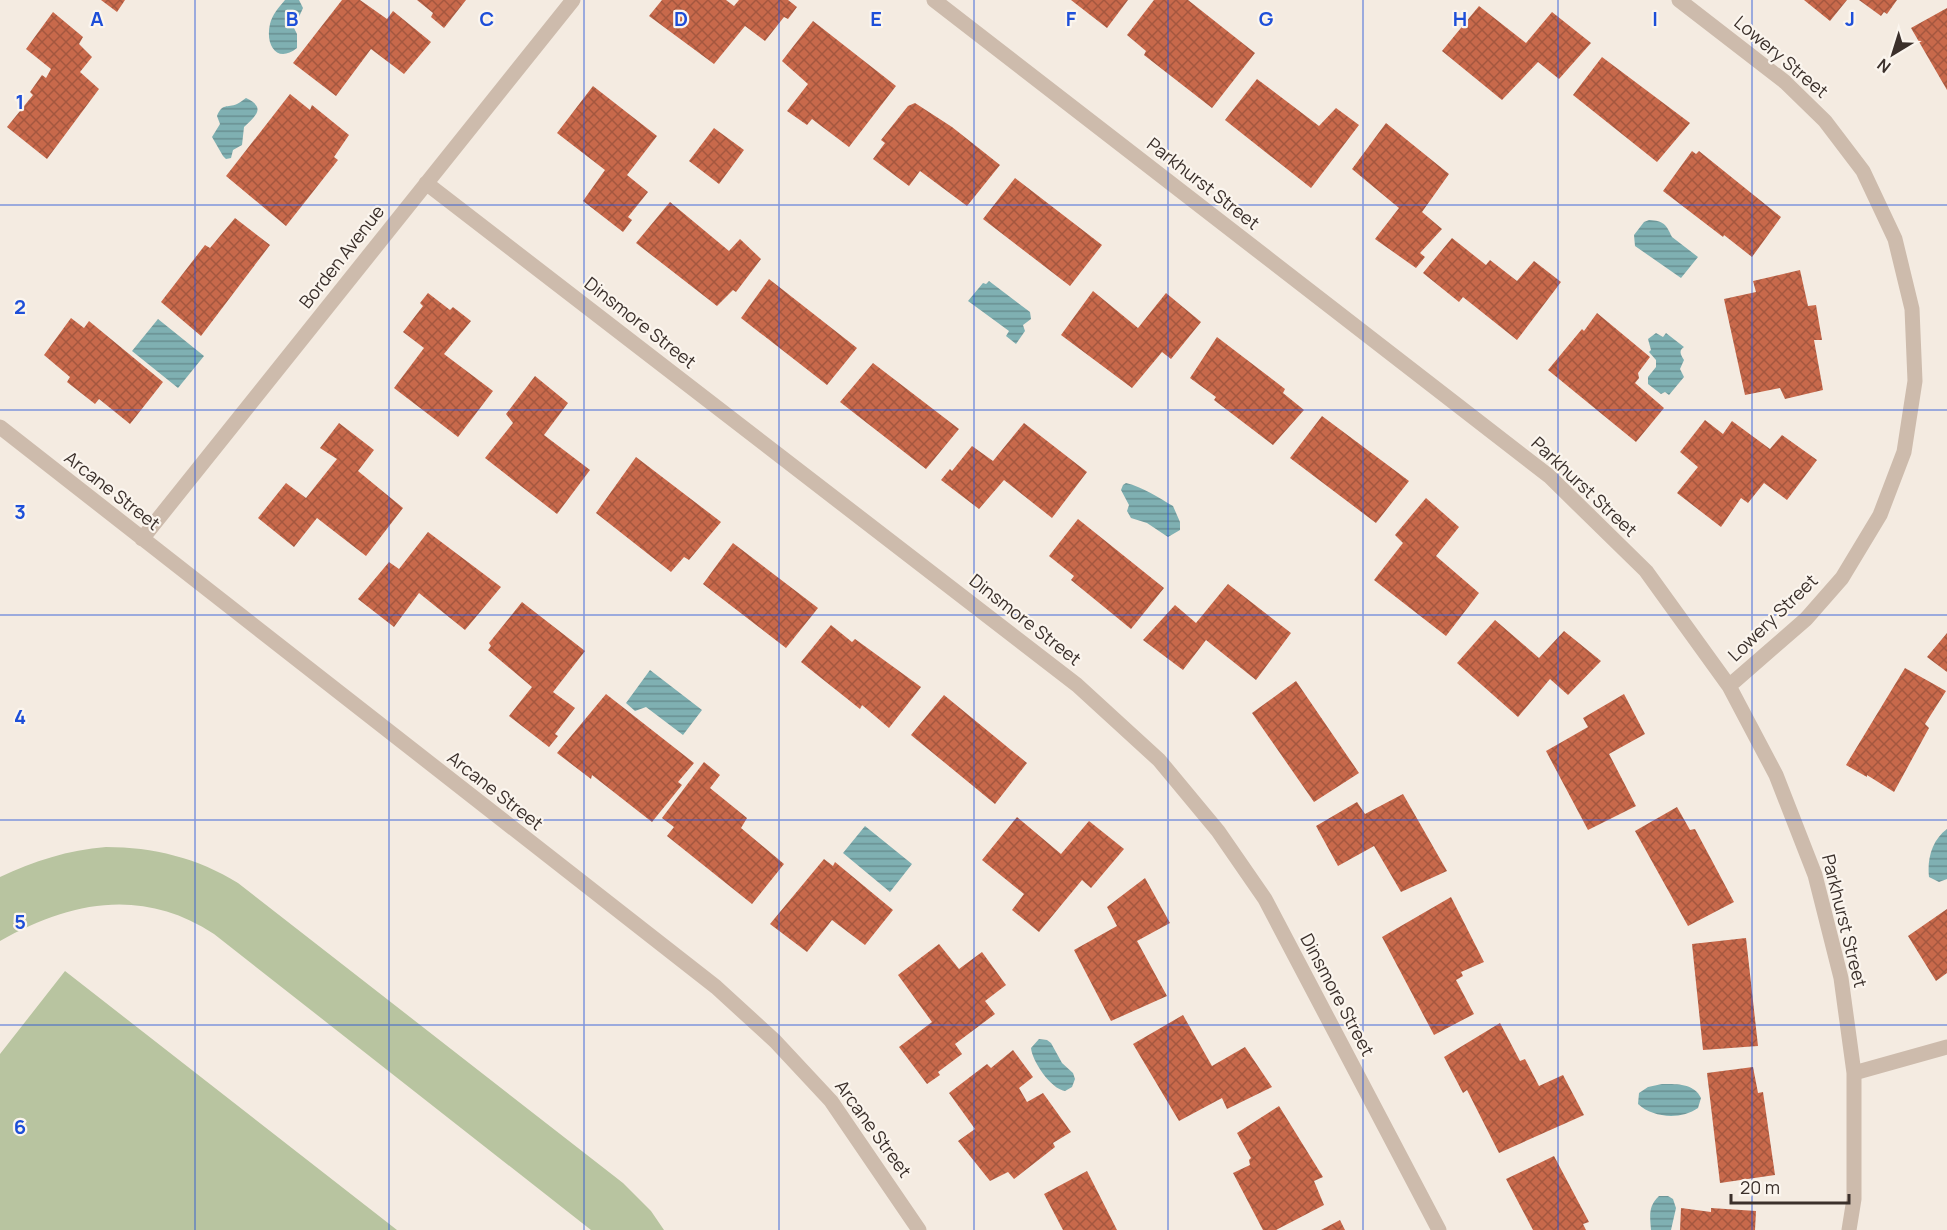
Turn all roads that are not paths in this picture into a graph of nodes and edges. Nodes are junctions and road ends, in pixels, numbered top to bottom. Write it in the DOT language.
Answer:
graph roads {
  1 [pos="573,0"];
  2 [pos="934,0"];
  3 [pos="1679,0"];
  4 [pos="426,183"];
  5 [pos="0,427"];
  6 [pos="142,539"];
  7 [pos="1730,686"];
  8 [pos="1947,1047"];
  9 [pos="1854,1073"];
  10 [pos="919,1230"];
  11 [pos="1439,1230"];
  12 [pos="1849,1230"];
  1 -- 4 [label="street, Borden Avenue"];
  2 -- 7 [label="street, Parkhurst Street"];
  3 -- 7 [label="street, Lowery Street"];
  4 -- 6 [label="street, Borden Avenue"];
  4 -- 11 [label="street, Dinsmore Street"];
  5 -- 6 [label="street, Arcane Street"];
  6 -- 10 [label="street, Arcane Street"];
  7 -- 9 [label="street, Parkhurst Street"];
  8 -- 9 [label="street"];
  9 -- 12 [label="street, Parkhurst Street"];
}
